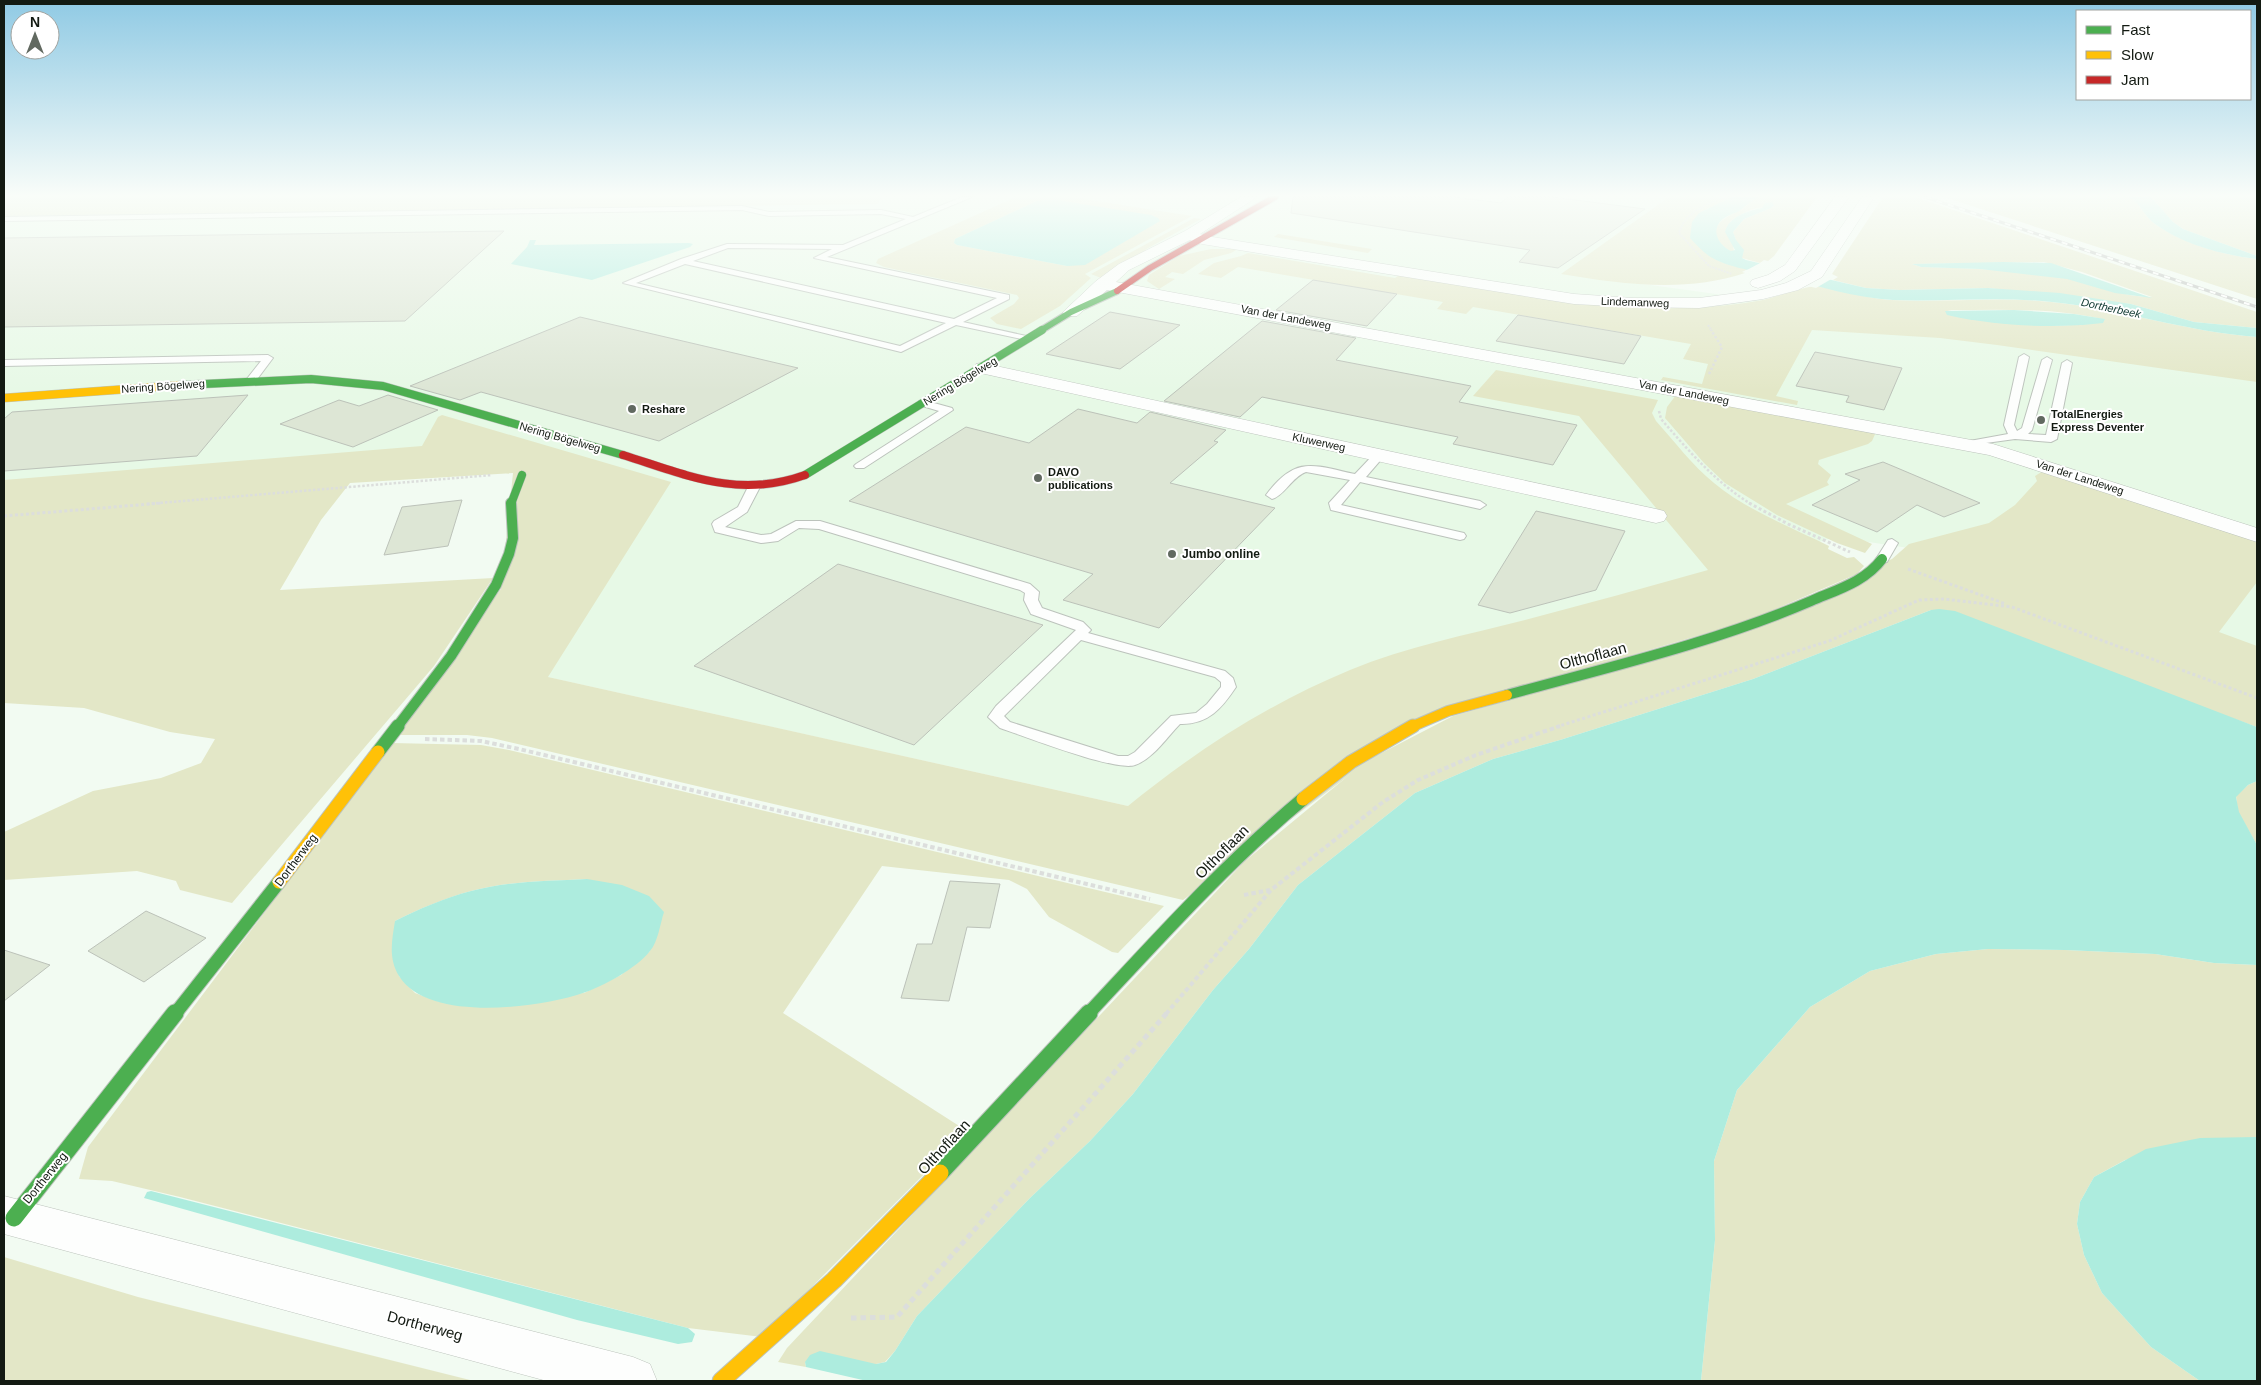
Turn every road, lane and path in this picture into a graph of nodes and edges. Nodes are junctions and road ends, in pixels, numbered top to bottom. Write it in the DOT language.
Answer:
graph roads {
  1 [pos="682,262"];
  2 [pos="687,262"];
  3 [pos="836,262"];
  4 [pos="1138,262"];
  5 [pos="1160,262"];
  6 [pos="1353,262"];
  7 [pos="1382,262"];
  8 [pos="1705,262"];
  9 [pos="1795,262"];
  10 [pos="1825,262"];
  11 [pos="1735,275"];
  12 [pos="1102,284"];
  13 [pos="1123,288"];
  14 [pos="1684,302"];
  15 [pos="1071,312"];
  16 [pos="958,323"];
  17 [pos="1028,338"];
  18 [pos="2024,357"];
  19 [pos="2047,360"];
  20 [pos="4,363"];
  21 [pos="2067,363"];
  22 [pos="982,368"];
  23 [pos="251,380"];
  24 [pos="1699,395"];
  25 [pos="4,398"];
  26 [pos="923,403"];
  27 [pos="1660,407"];
  28 [pos="2015,436"];
  29 [pos="1968,444"];
  30 [pos="1379,455"];
  31 [pos="860,466"];
  32 [pos="522,475"];
  33 [pos="1358,477"];
  34 [pos="754,487"];
  35 [pos="1272,495"];
  36 [pos="1480,505"];
  37 [pos="4,516"];
  38 [pos="1656,516"];
  39 [pos="2257,534"];
  40 [pos="1460,536"];
  41 [pos="1892,544"];
  42 [pos="1880,562"];
  43 [pos="2012,607"];
  44 [pos="1078,636"];
  45 [pos="2257,698"];
  46 [pos="389,738"];
  47 [pos="1187,908"];
  48 [pos="9,1217"];
  49 [pos="793,1320"];
  50 [pos="633,1381"];
  51 [pos="721,1381"];
  1 -- 16 [label="lane"];
  2 -- 16 [label="lane"];
  3 -- 16 [label="lane"];
  4 -- 12 [label="street, Nering Bögelweg"];
  5 -- 13 [label="street, Nering Bögelweg"];
  6 -- 14 [label="street, Lindemanweg"];
  7 -- 9 [label="street, Lindemanweg"];
  8 -- 11 [label="path"];
  10 -- 14 [label="street, Lindemanweg"];
  12 -- 13 [label="street, Van der Landeweg"];
  12 -- 15 [label="street, Nering Bögelweg"];
  13 -- 15 [label="street, Nering Bögelweg"];
  13 -- 24 [label="street, Van der Landeweg"];
  14 -- 24 [label="path"];
  15 -- 17 [label="street, Nering Bögelweg"];
  16 -- 17 [label="lane"];
  17 -- 22 [label="street, Nering Bögelweg"];
  18 -- 28 [label="lane"];
  19 -- 28 [label="lane"];
  20 -- 23 [label="lane"];
  21 -- 28 [label="lane"];
  22 -- 26 [label="street, Nering Bögelweg"];
  22 -- 30 [label="street, Kluwerweg"];
  23 -- 25 [label="street, Nering Bögelweg"];
  23 -- 34 [label="street, Nering Bögelweg"];
  24 -- 29 [label="street, Van der Landeweg"];
  26 -- 31 [label="lane"];
  26 -- 34 [label="street, Nering Bögelweg"];
  27 -- 42 [label="path"];
  28 -- 29 [label="lane"];
  29 -- 39 [label="street, Van der Landeweg"];
  30 -- 33 [label="lane"];
  30 -- 38 [label="street, Kluwerweg"];
  32 -- 37 [label="path"];
  32 -- 46 [label="street, Dortherweg"];
  33 -- 35 [label="lane"];
  33 -- 36 [label="lane"];
  33 -- 40 [label="lane"];
  34 -- 44 [label="lane"];
  41 -- 42 [label="lane"];
  42 -- 43 [label="path"];
  42 -- 47 [label="street, Olthoflaan"];
  43 -- 45 [label="path"];
  43 -- 49 [label="path"];
  44 -- 44 [label="lane"];
  46 -- 47 [label="path"];
  46 -- 48 [label="street, Dortherweg"];
  47 -- 49 [label="street, Olthoflaan"];
  48 -- 50 [label="street, Dortherweg"];
  49 -- 51 [label="street, Olthoflaan"];
}
